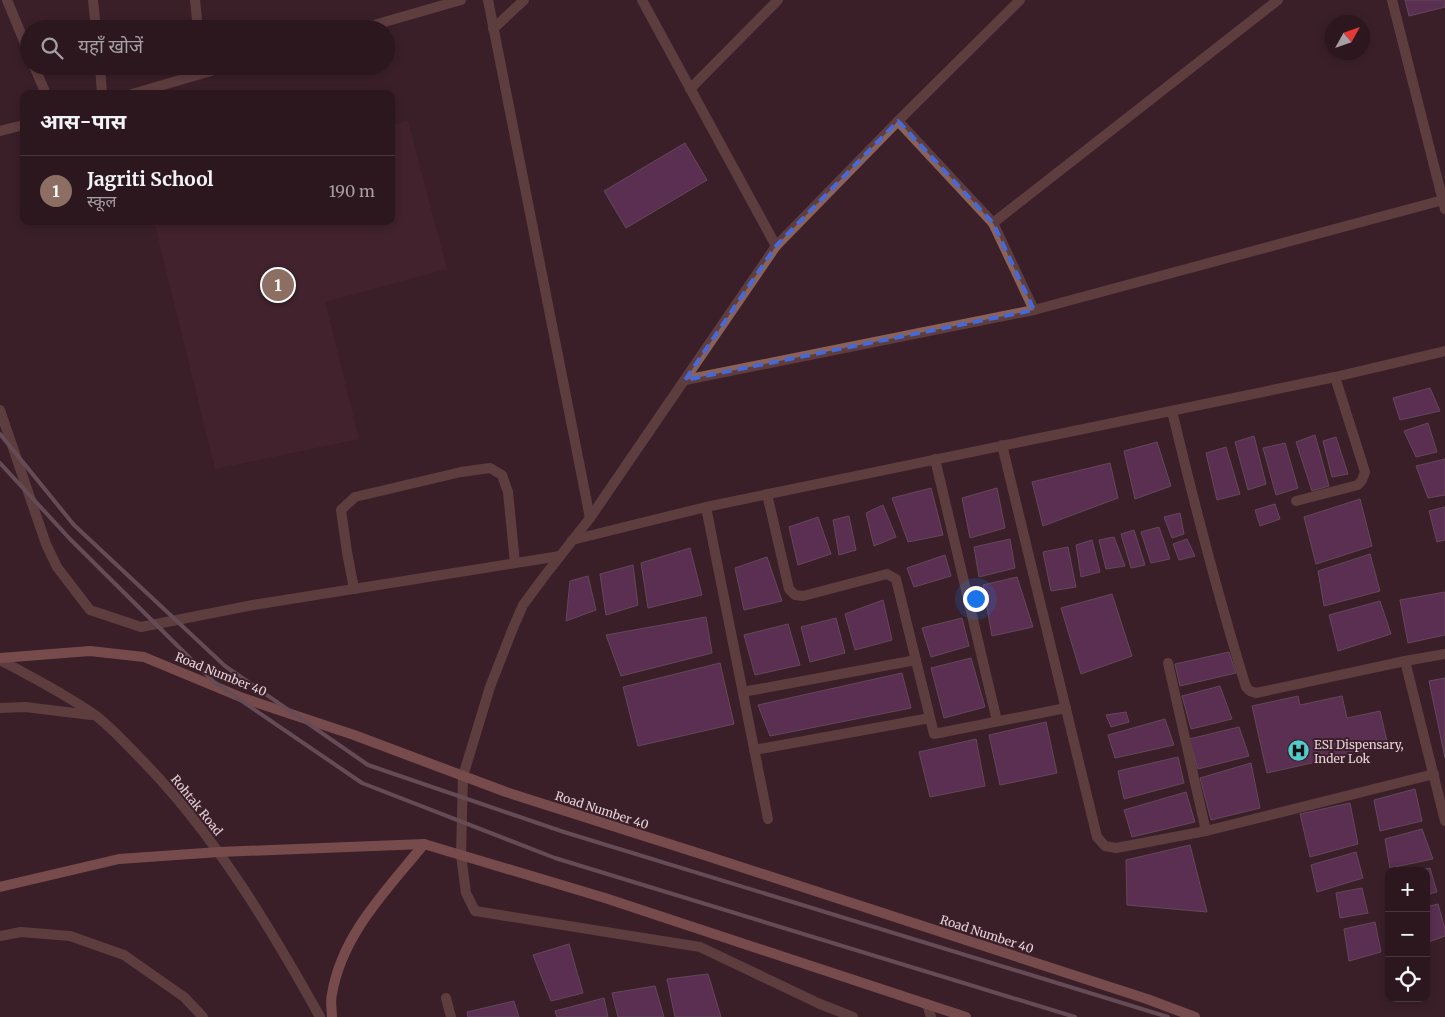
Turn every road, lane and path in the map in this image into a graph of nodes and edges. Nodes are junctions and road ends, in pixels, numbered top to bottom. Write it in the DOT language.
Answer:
graph roads {
  1 [pos="7,0"];
  2 [pos="93,0"];
  3 [pos="195,0"];
  4 [pos="461,0"];
  5 [pos="488,0"];
  6 [pos="524,0"];
  7 [pos="642,0"];
  8 [pos="778,0"];
  9 [pos="1020,0"];
  10 [pos="1278,0"];
  11 [pos="1392,0"];
  12 [pos="95,20"];
  13 [pos="197,20"];
  14 [pos="391,20"];
  15 [pos="493,29"];
  16 [pos="20,31"];
  17 [pos="38,75"];
  18 [pos="101,75"];
  19 [pos="189,75"];
  20 [pos="690,89"];
  21 [pos="44,90"];
  22 [pos="102,90"];
  23 [pos="144,90"];
  24 [pos="898,121"];
  25 [pos="20,125"];
  26 [pos="0,131"];
  27 [pos="1444,204"];
  28 [pos="993,223"];
  29 [pos="776,246"];
  30 [pos="1034,310"];
  31 [pos="1445,351"];
  32 [pos="1335,377"];
  33 [pos="685,380"];
  34 [pos="0,410"];
  35 [pos="1172,410"];
  36 [pos="1002,445"];
  37 [pos="936,459"];
  38 [pos="767,494"];
  39 [pos="1296,501"];
  40 [pos="706,507"];
  41 [pos="590,518"];
  42 [pos="572,540"];
  43 [pos="560,556"];
  44 [pos="515,563"];
  45 [pos="354,589"];
  46 [pos="1445,654"];
  47 [pos="0,659"];
  48 [pos="916,660"];
  49 [pos="1405,661"];
  50 [pos="1168,663"];
  51 [pos="743,692"];
  52 [pos="0,708"];
  53 [pos="1066,708"];
  54 [pos="96,716"];
  55 [pos="930,718"];
  56 [pos="997,721"];
  57 [pos="754,750"];
  58 [pos="1434,774"];
  59 [pos="463,776"];
  60 [pos="768,819"];
  61 [pos="1445,821"];
  62 [pos="1206,831"];
  63 [pos="424,844"];
  64 [pos="219,852"];
  65 [pos="461,855"];
  66 [pos="0,887"];
  67 [pos="0,936"];
  68 [pos="446,998"];
  69 [pos="928,1004"];
  70 [pos="203,1017"];
  71 [pos="320,1017"];
  72 [pos="332,1017"];
  73 [pos="451,1017"];
  74 [pos="853,1017"];
  75 [pos="931,1017"];
  76 [pos="966,1017"];
  77 [pos="1195,1017"];
  1 -- 16 [label="street"];
  2 -- 12 [label="street"];
  3 -- 13 [label="street"];
  4 -- 14 [label="street"];
  5 -- 15 [label="street"];
  6 -- 15 [label="street"];
  7 -- 20 [label="street"];
  8 -- 20 [label="street"];
  9 -- 24 [label="street"];
  10 -- 28 [label="street"];
  11 -- 27 [label="street"];
  15 -- 41 [label="street"];
  17 -- 21 [label="street"];
  18 -- 22 [label="street"];
  19 -- 23 [label="street"];
  20 -- 29 [label="street"];
  24 -- 28 [label="street"];
  24 -- 29 [label="street"];
  25 -- 26 [label="street"];
  27 -- 30 [label="street"];
  28 -- 30 [label="street"];
  29 -- 33 [label="street"];
  30 -- 33 [label="street"];
  31 -- 32 [label="street"];
  32 -- 35 [label="street"];
  32 -- 39 [label="street"];
  33 -- 41 [label="street"];
  34 -- 45 [label="street"];
  35 -- 36 [label="street"];
  35 -- 49 [label="street"];
  36 -- 37 [label="street"];
  36 -- 53 [label="street"];
  37 -- 38 [label="street"];
  37 -- 56 [label="street"];
  38 -- 40 [label="street"];
  38 -- 48 [label="street"];
  40 -- 42 [label="street"];
  40 -- 51 [label="street"];
  41 -- 42 [label="street"];
  42 -- 43 [label="street"];
  43 -- 44 [label="street"];
  43 -- 59 [label="street"];
  44 -- 45 [label="street"];
  44 -- 45 [label="street"];
  46 -- 49 [label="street"];
  47 -- 54 [label="street, Rohtak Road"];
  47 -- 59 [label="main road, Road Number 40"];
  48 -- 51 [label="street"];
  48 -- 55 [label="street"];
  49 -- 58 [label="street"];
  50 -- 62 [label="street"];
  51 -- 57 [label="street"];
  52 -- 54 [label="street"];
  53 -- 56 [label="street"];
  53 -- 62 [label="street"];
  54 -- 64 [label="street, Rohtak Road"];
  55 -- 56 [label="street"];
  55 -- 57 [label="street"];
  57 -- 60 [label="street"];
  58 -- 61 [label="street"];
  58 -- 62 [label="street"];
  59 -- 65 [label="street"];
  59 -- 77 [label="main road, Road Number 40"];
  63 -- 64 [label="main road"];
  63 -- 65 [label="main road"];
  63 -- 72 [label="main road"];
  64 -- 66 [label="main road"];
  64 -- 71 [label="street, Rohtak Road"];
  65 -- 69 [label="main road"];
  65 -- 74 [label="street"];
  67 -- 70 [label="street"];
  68 -- 73 [label="street"];
  69 -- 75 [label="street"];
  69 -- 76 [label="main road"];
}
